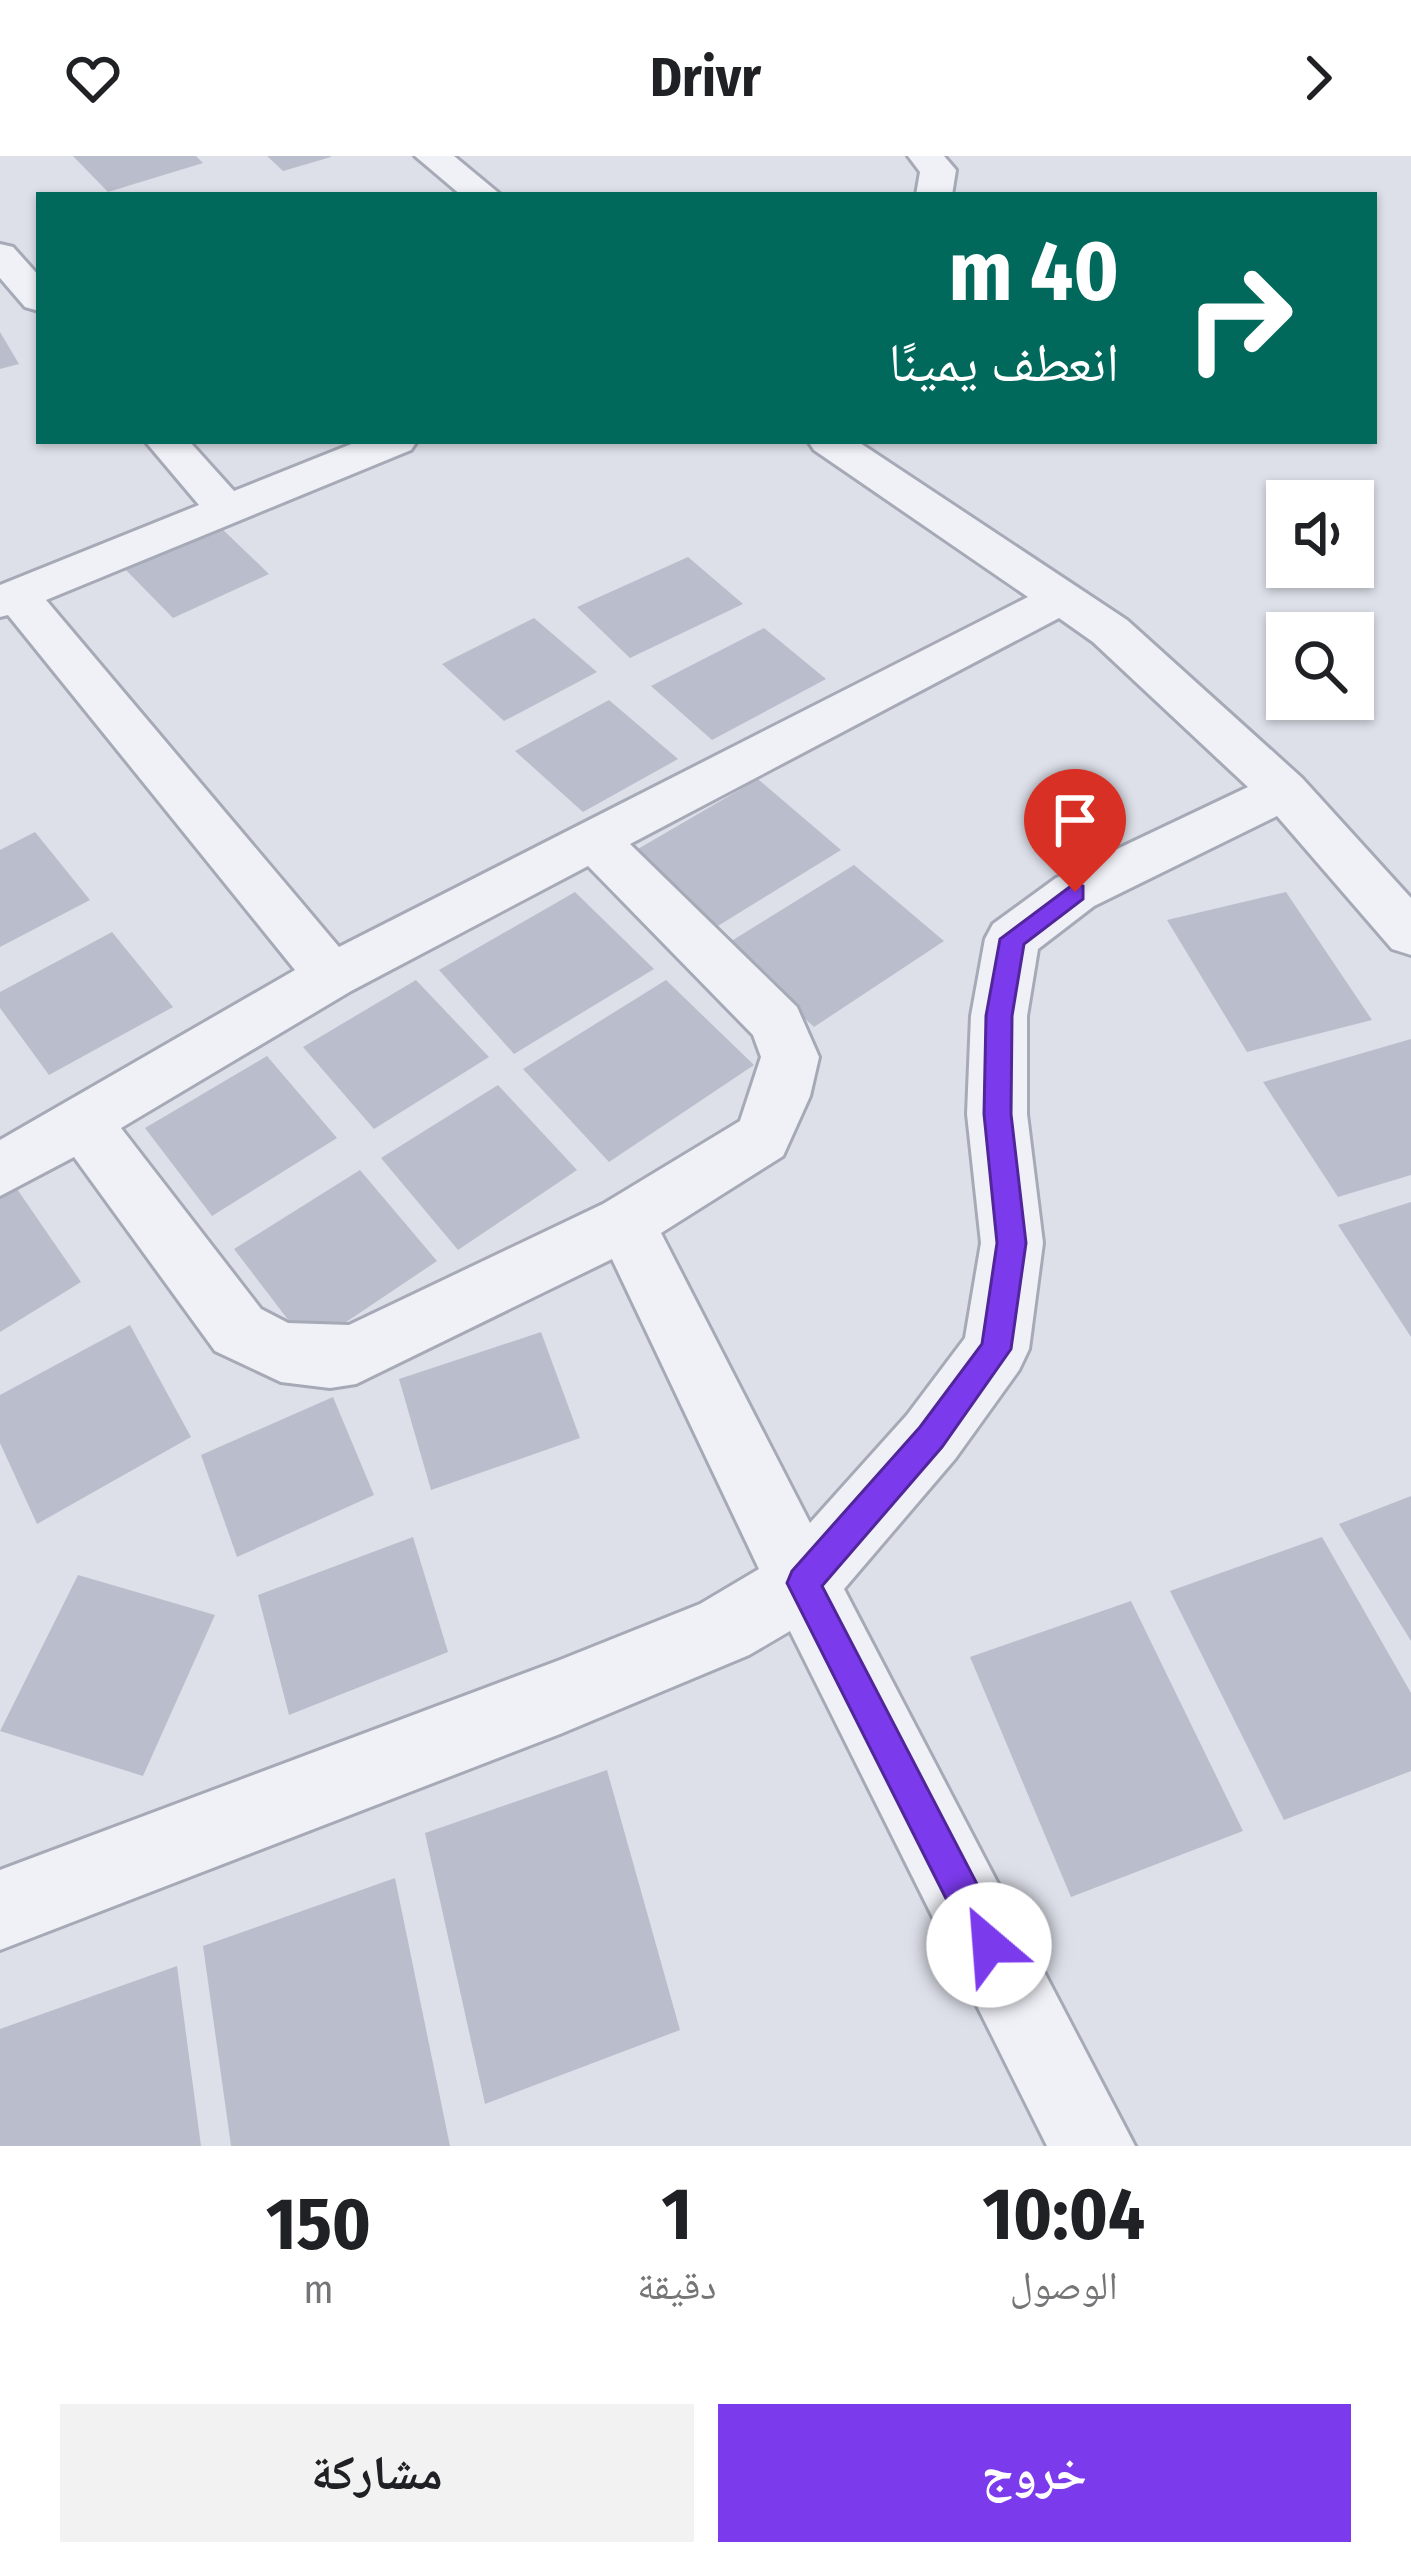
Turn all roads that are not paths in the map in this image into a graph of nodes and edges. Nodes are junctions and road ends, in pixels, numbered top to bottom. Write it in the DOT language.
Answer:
graph roads {
  1 [pos="432,156"];
  2 [pos="925,156"];
  3 [pos="479,192"];
  4 [pos="934,192"];
  5 [pos="0,255"];
  6 [pos="36,295"];
  7 [pos="169,444"];
  8 [pos="389,444"];
  9 [pos="833,444"];
  10 [pos="227,510"];
  11 [pos="1062,598"];
  12 [pos="8,599"];
  13 [pos="1284,791"];
  14 [pos="594,840"];
  15 [pos="1411,934"];
  16 [pos="331,976"];
  17 [pos="81,1120"];
  18 [pos="0,1170"];
  19 [pos="625,1223"];
  20 [pos="803,1583"];
  21 [pos="0,1910"];
  22 [pos="1092,2146"];
  1 -- 3 [label="street"];
  2 -- 4 [label="street"];
  5 -- 6 [label="street"];
  7 -- 10 [label="street"];
  8 -- 10 [label="street"];
  9 -- 11 [label="street"];
  10 -- 12 [label="street"];
  11 -- 13 [label="street"];
  11 -- 14 [label="street"];
  12 -- 16 [label="street"];
  13 -- 15 [label="street"];
  13 -- 20 [label="street"];
  14 -- 16 [label="street"];
  14 -- 19 [label="street"];
  16 -- 17 [label="street"];
  17 -- 18 [label="street"];
  17 -- 19 [label="street"];
  19 -- 20 [label="street"];
  20 -- 21 [label="street"];
  20 -- 22 [label="street"];
}
